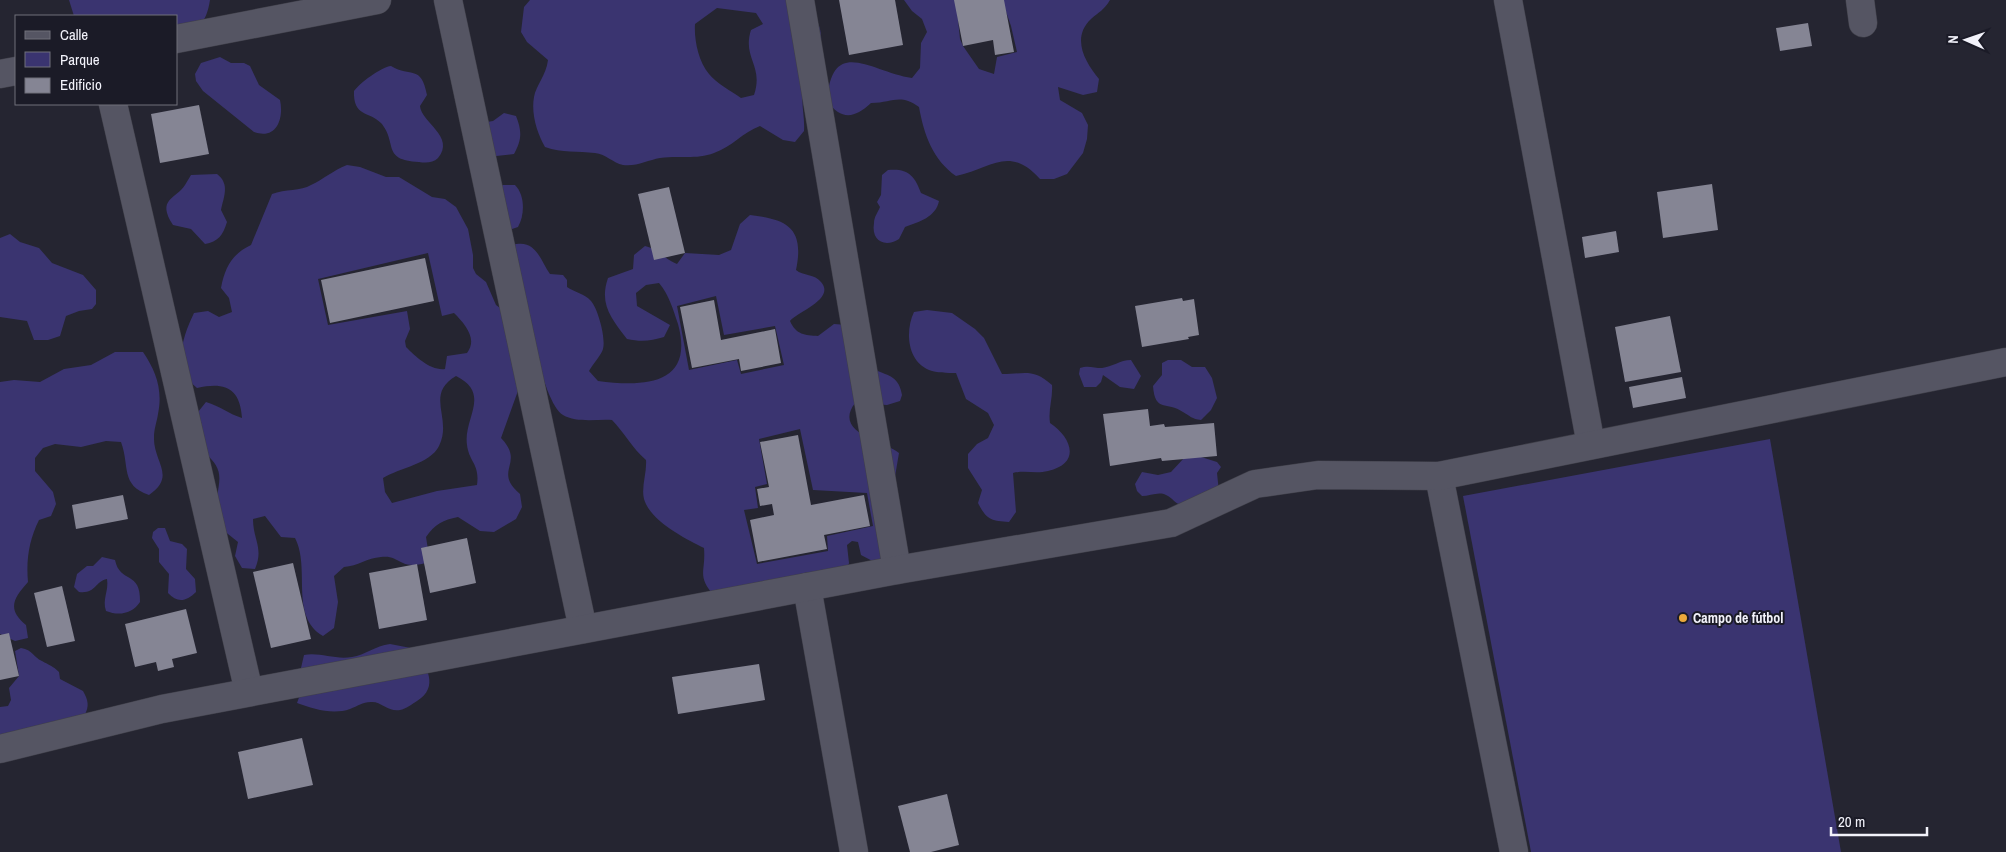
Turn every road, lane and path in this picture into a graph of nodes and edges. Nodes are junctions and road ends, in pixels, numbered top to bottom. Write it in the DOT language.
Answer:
graph roads {
  1 [pos="377,0"];
  2 [pos="448,0"];
  3 [pos="800,0"];
  4 [pos="1508,0"];
  5 [pos="178,39"];
  6 [pos="15,71"];
  7 [pos="0,74"];
  8 [pos="113,105"];
  9 [pos="2006,362"];
  10 [pos="1591,446"];
  11 [pos="1440,476"];
  12 [pos="897,570"];
  13 [pos="807,587"];
  14 [pos="583,629"];
  15 [pos="249,692"];
  16 [pos="0,749"];
  17 [pos="854,852"];
  18 [pos="1514,852"];
  1 -- 5 [label="street"];
  2 -- 14 [label="street"];
  3 -- 12 [label="street"];
  4 -- 10 [label="street"];
  6 -- 7 [label="street"];
  8 -- 15 [label="street"];
  9 -- 10 [label="street"];
  10 -- 11 [label="street"];
  11 -- 12 [label="street"];
  11 -- 18 [label="street"];
  12 -- 13 [label="street"];
  13 -- 14 [label="street"];
  13 -- 17 [label="street"];
  14 -- 15 [label="street"];
  15 -- 16 [label="street"];
}
